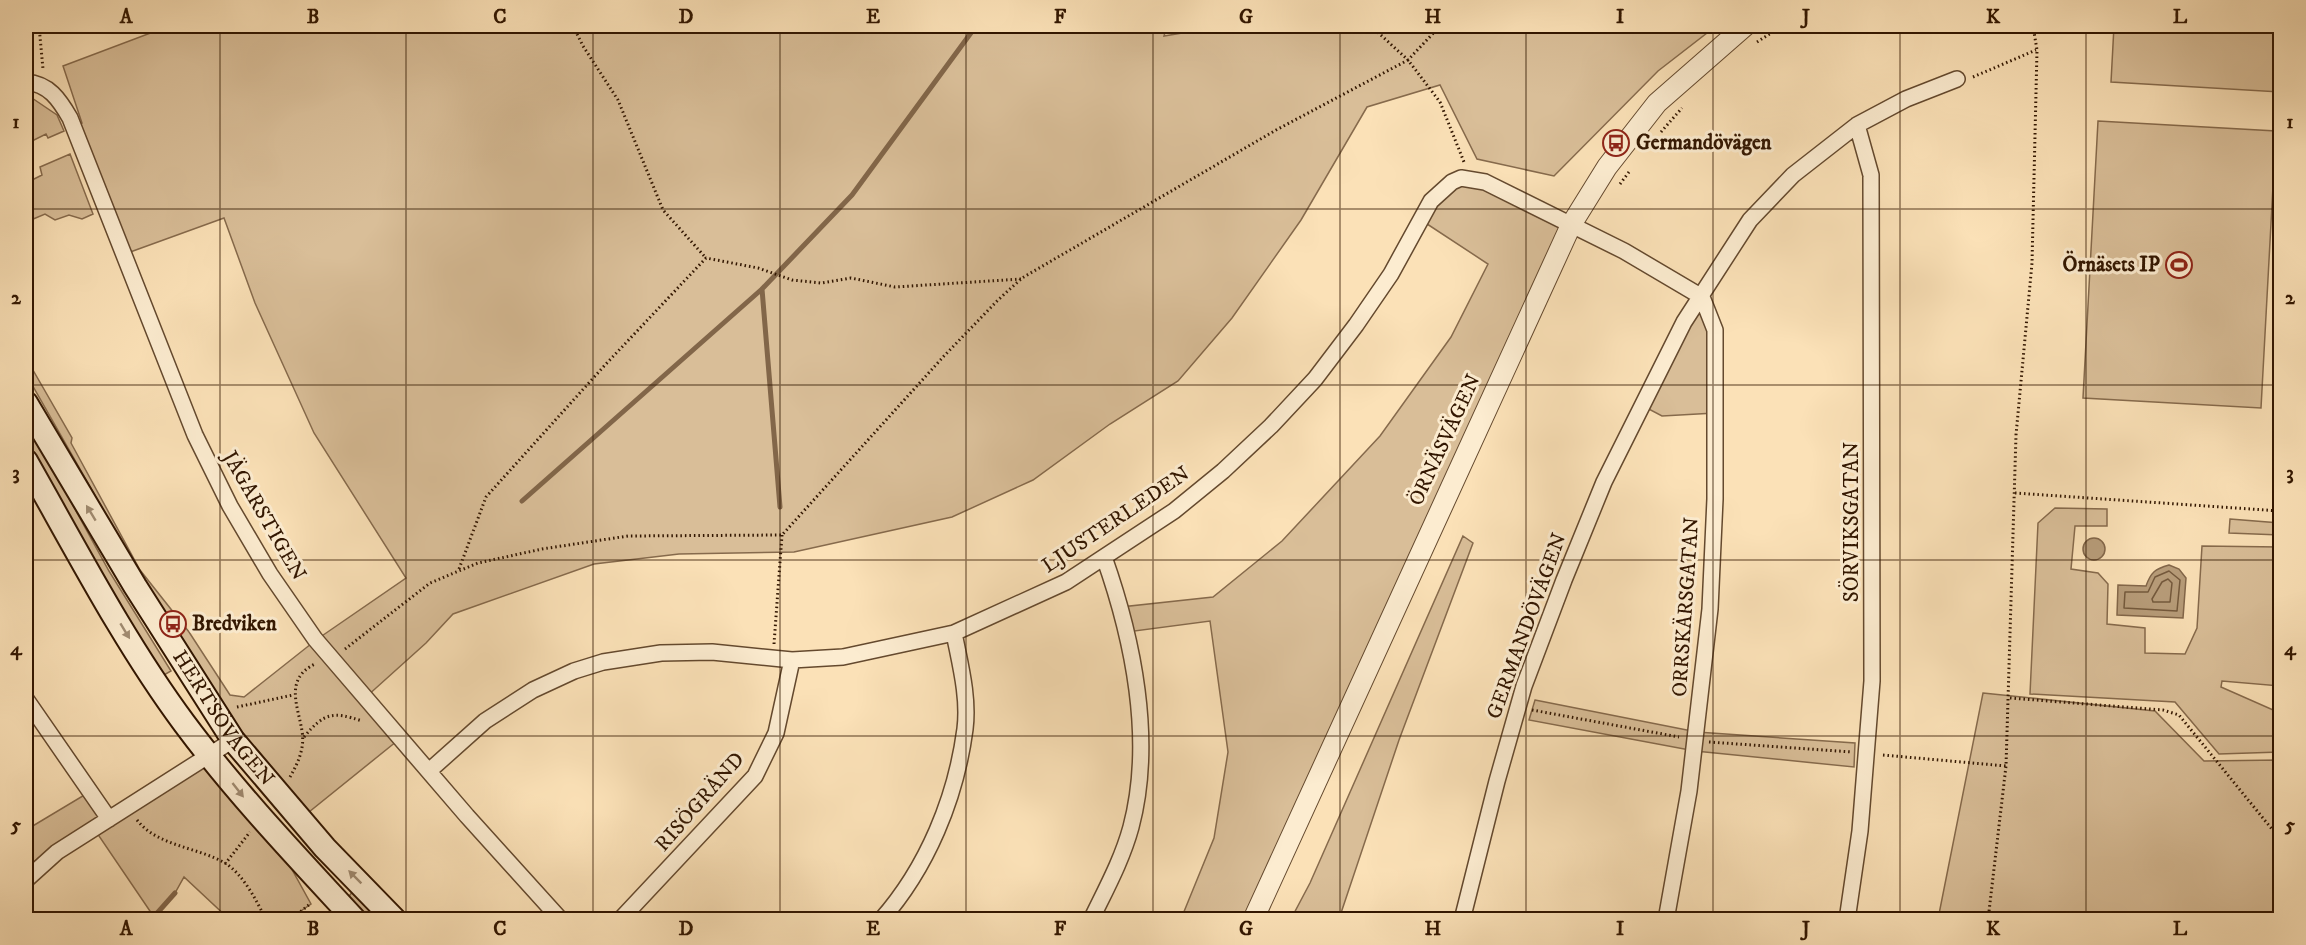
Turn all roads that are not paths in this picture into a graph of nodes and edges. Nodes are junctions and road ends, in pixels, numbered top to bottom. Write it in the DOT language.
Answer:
graph roads {
  1 [pos="1745,26"];
  2 [pos="1957,79"];
  3 [pos="26,82"];
  4 [pos="1857,125"];
  5 [pos="1571,225"];
  6 [pos="1702,297"];
  7 [pos="26,403"];
  8 [pos="26,461"];
  9 [pos="1104,557"];
  10 [pos="954,633"];
  11 [pos="792,660"];
  12 [pos="26,699"];
  13 [pos="233,740"];
  14 [pos="211,756"];
  15 [pos="429,771"];
  16 [pos="109,819"];
  17 [pos="26,880"];
  18 [pos="355,920"];
  19 [pos="395,920"];
  20 [pos="561,920"];
  21 [pos="620,920"];
  22 [pos="881,920"];
  23 [pos="1091,920"];
  24 [pos="1253,920"];
  25 [pos="1462,920"];
  26 [pos="1666,920"];
  27 [pos="1847,920"];
  1 -- 5 [label="street, ÖRNÄSVÄGEN"];
  2 -- 4 [label="street, GERMANDÖVÄGEN"];
  3 -- 15 [label="street, JÄGARSTIGEN"];
  4 -- 6 [label="street, GERMANDÖVÄGEN"];
  4 -- 27 [label="street, SÖRVIKSGATAN"];
  5 -- 6 [label="street"];
  5 -- 9 [label="street, LJUSTERLEDEN"];
  5 -- 24 [label="street, ÖRNÄSVÄGEN"];
  6 -- 25 [label="street, GERMANDÖVÄGEN"];
  6 -- 26 [label="street, ORRSKÄRSGATAN"];
  13 -- 7 [label="main road, HERTSÖVÄGEN, one-way"];
  8 -- 14 [label="main road, HERTSÖVÄGEN, one-way"];
  9 -- 10 [label="street, LJUSTERLEDEN"];
  9 -- 23 [label="street"];
  10 -- 11 [label="street, LJUSTERLEDEN"];
  10 -- 22 [label="street"];
  11 -- 15 [label="street, LJUSTERLEDEN"];
  11 -- 21 [label="street, RISÖGRÄND"];
  12 -- 16 [label="street"];
  13 -- 14 [label="street"];
  19 -- 13 [label="main road, HERTSÖVÄGEN, one-way"];
  14 -- 16 [label="street"];
  14 -- 18 [label="main road, HERTSÖVÄGEN, one-way"];
  15 -- 20 [label="street, JÄGARSTIGEN"];
  16 -- 17 [label="street"];
}
